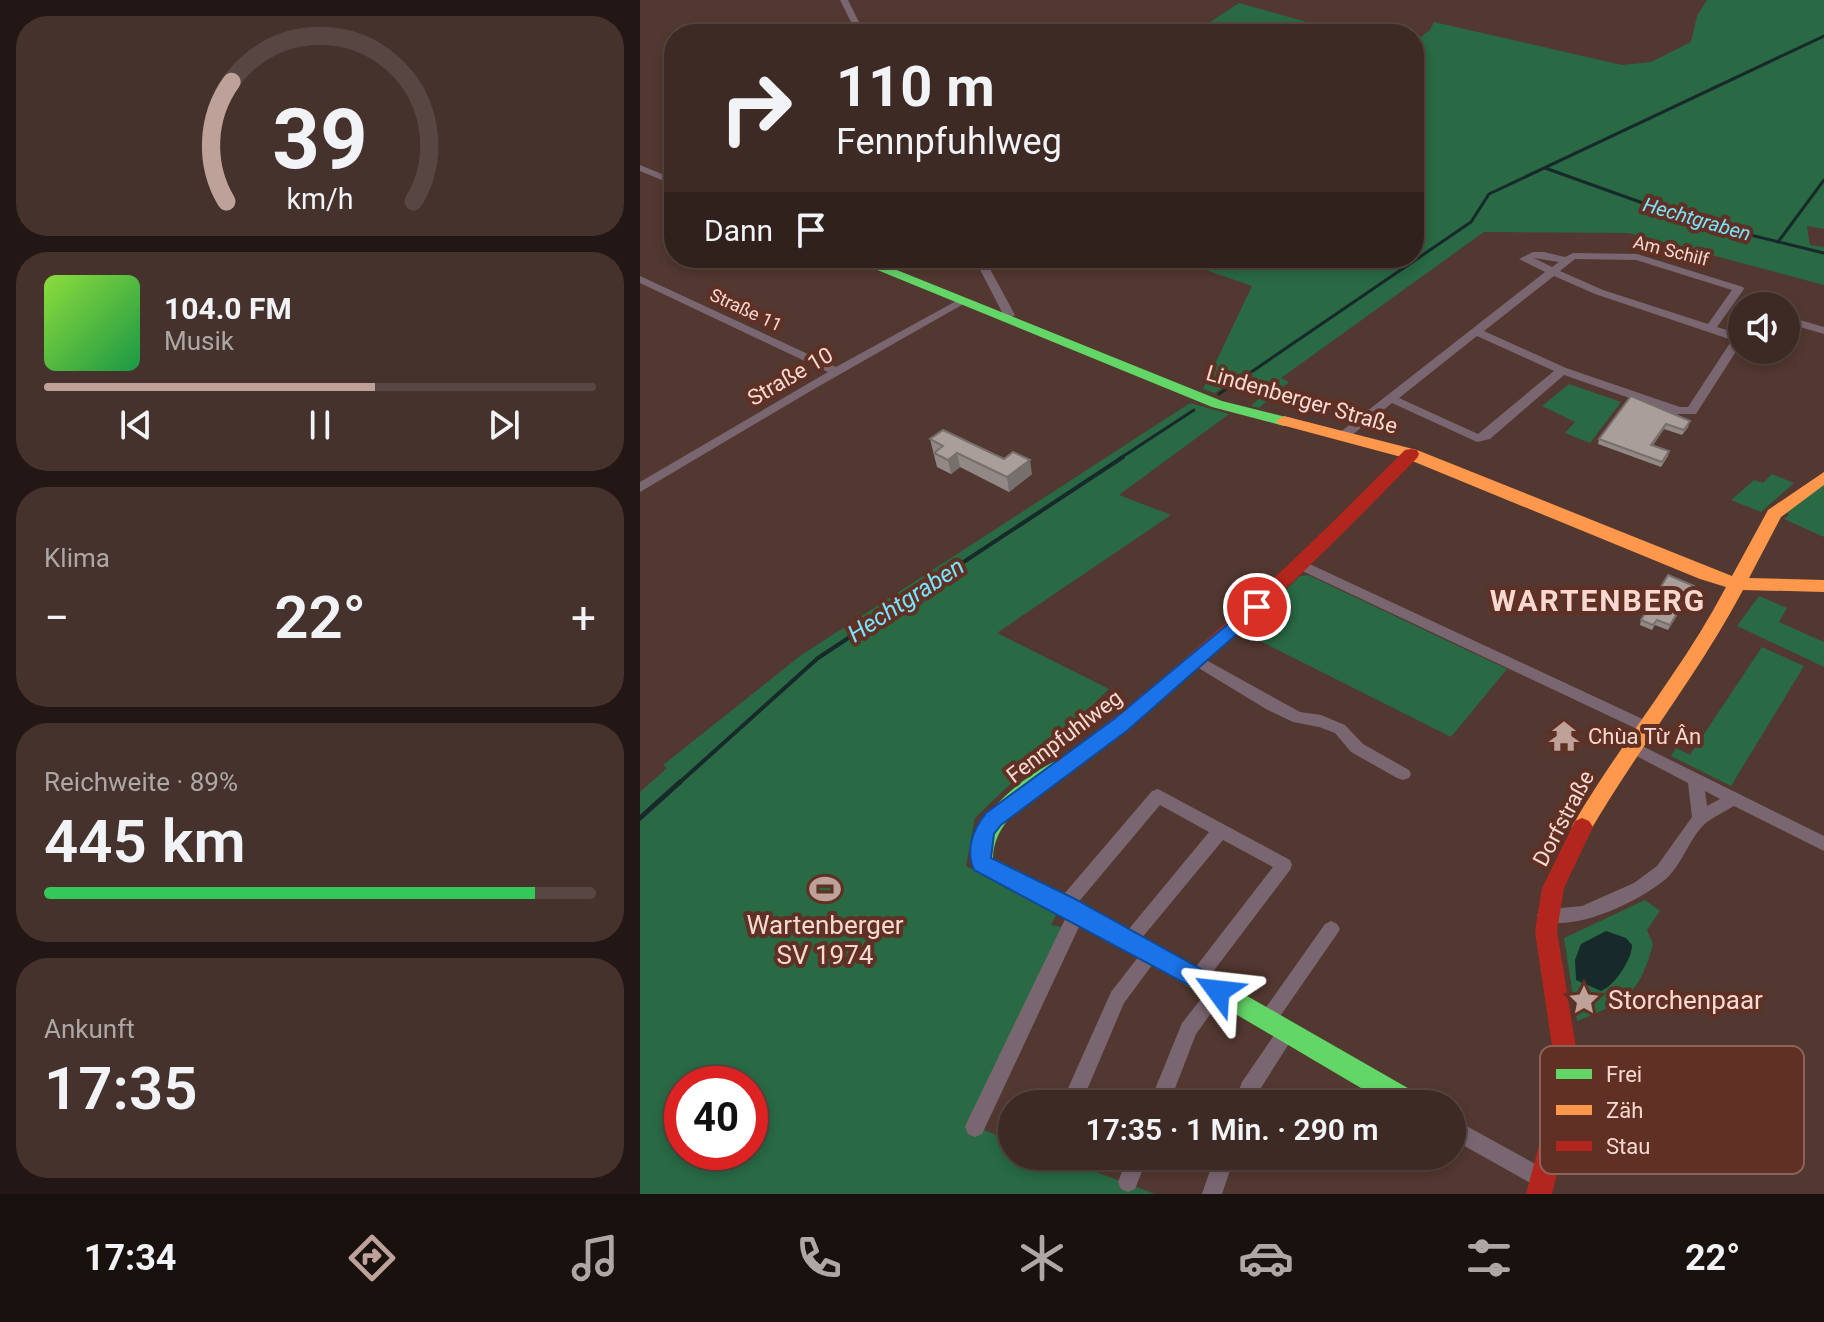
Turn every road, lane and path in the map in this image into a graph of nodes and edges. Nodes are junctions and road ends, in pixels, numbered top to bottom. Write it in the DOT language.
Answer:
graph roads {
  1 [pos="844,0"];
  2 [pos="856,24"];
  3 [pos="640,168"];
  4 [pos="657,175"];
  5 [pos="664,178"];
  6 [pos="640,183"];
  7 [pos="1566,261"];
  8 [pos="879,268"];
  9 [pos="984,268"];
  10 [pos="1550,272"];
  11 [pos="640,279"];
  12 [pos="998,295"];
  13 [pos="968,305"];
  14 [pos="1004,318"];
  15 [pos="1800,323"];
  16 [pos="1711,328"];
  17 [pos="1475,331"];
  18 [pos="1824,331"];
  19 [pos="1562,370"];
  20 [pos="838,372"];
  21 [pos="1390,398"];
  22 [pos="1343,436"];
  23 [pos="1411,454"];
  24 [pos="1824,477"];
  25 [pos="640,488"];
  26 [pos="1301,565"];
  27 [pos="1737,584"];
  28 [pos="1824,586"];
  29 [pos="1197,660"];
  30 [pos="1644,726"];
  31 [pos="1630,746"];
  32 [pos="1403,774"];
  33 [pos="1696,780"];
  34 [pos="1733,799"];
  35 [pos="1700,818"];
  36 [pos="1221,830"];
  37 [pos="1824,844"];
  38 [pos="1071,908"];
  39 [pos="1546,915"];
  40 [pos="1331,929"];
  41 [pos="1130,940"];
  42 [pos="1152,953"];
  43 [pos="1197,979"];
  44 [pos="1218,991"];
  45 [pos="1268,1019"];
  46 [pos="1288,1031"];
  47 [pos="1564,1046"];
  48 [pos="1077,1090"];
  49 [pos="1165,1090"];
  50 [pos="1249,1090"];
  51 [pos="1387,1090"];
  52 [pos="975,1127"];
  53 [pos="1466,1137"];
  54 [pos="1133,1170"];
  55 [pos="1220,1170"];
  56 [pos="1128,1182"];
  57 [pos="1540,1186"];
  58 [pos="1212,1194"];
  1 -- 2 [label="street"];
  3 -- 4 [label="street"];
  4 -- 5 [label="street"];
  4 -- 6 [label="street"];
  7 -- 10 [label="street, Am Schilf"];
  7 -- 10 [label="street"];
  7 -- 16 [label="street, Am Schilf"];
  8 -- 13 [label="street, Lindenberger Straße"];
  9 -- 12 [label="street"];
  10 -- 16 [label="street"];
  10 -- 17 [label="street, Am Schilf"];
  11 -- 20 [label="street, Straße 11"];
  12 -- 13 [label="street, Straße 10"];
  12 -- 14 [label="street"];
  13 -- 14 [label="street, Lindenberger Straße"];
  13 -- 20 [label="street, Straße 10"];
  14 -- 22 [label="street, Lindenberger Straße"];
  15 -- 18 [label="street"];
  16 -- 19 [label="street"];
  17 -- 19 [label="street"];
  17 -- 21 [label="street, Am Schilf"];
  19 -- 21 [label="street"];
  20 -- 25 [label="street, Straße 10"];
  21 -- 22 [label="street, Am Schilf"];
  22 -- 23 [label="street, Lindenberger Straße"];
  23 -- 26 [label="street, Fennpfuhlweg"];
  23 -- 27 [label="street, Lindenberger Straße"];
  24 -- 27 [label="street, Dorfstraße"];
  26 -- 29 [label="street, Fennpfuhlweg"];
  26 -- 30 [label="street"];
  27 -- 28 [label="street"];
  27 -- 30 [label="street, Dorfstraße"];
  29 -- 32 [label="street"];
  29 -- 38 [label="street, Fennpfuhlweg"];
  30 -- 31 [label="street, Dorfstraße"];
  31 -- 33 [label="street"];
  31 -- 39 [label="street, Dorfstraße"];
  33 -- 34 [label="street"];
  33 -- 35 [label="street"];
  34 -- 35 [label="street"];
  34 -- 37 [label="street"];
  35 -- 39 [label="street"];
  36 -- 38 [label="street"];
  36 -- 41 [label="street"];
  36 -- 43 [label="street"];
  38 -- 41 [label="street, Fennpfuhlweg"];
  38 -- 52 [label="street"];
  39 -- 47 [label="street, Dorfstraße"];
  40 -- 45 [label="street"];
  41 -- 42 [label="street, Fennpfuhlweg"];
  42 -- 43 [label="street, Fennpfuhlweg"];
  42 -- 48 [label="street"];
  43 -- 44 [label="street, Fennpfuhlweg"];
  44 -- 45 [label="street, Fennpfuhlweg"];
  44 -- 49 [label="street"];
  45 -- 46 [label="street, Fennpfuhlweg"];
  46 -- 50 [label="street"];
  46 -- 51 [label="street, Fennpfuhlweg"];
  53 -- 57 [label="street"];
  54 -- 56 [label="street"];
  55 -- 58 [label="street"];
}
